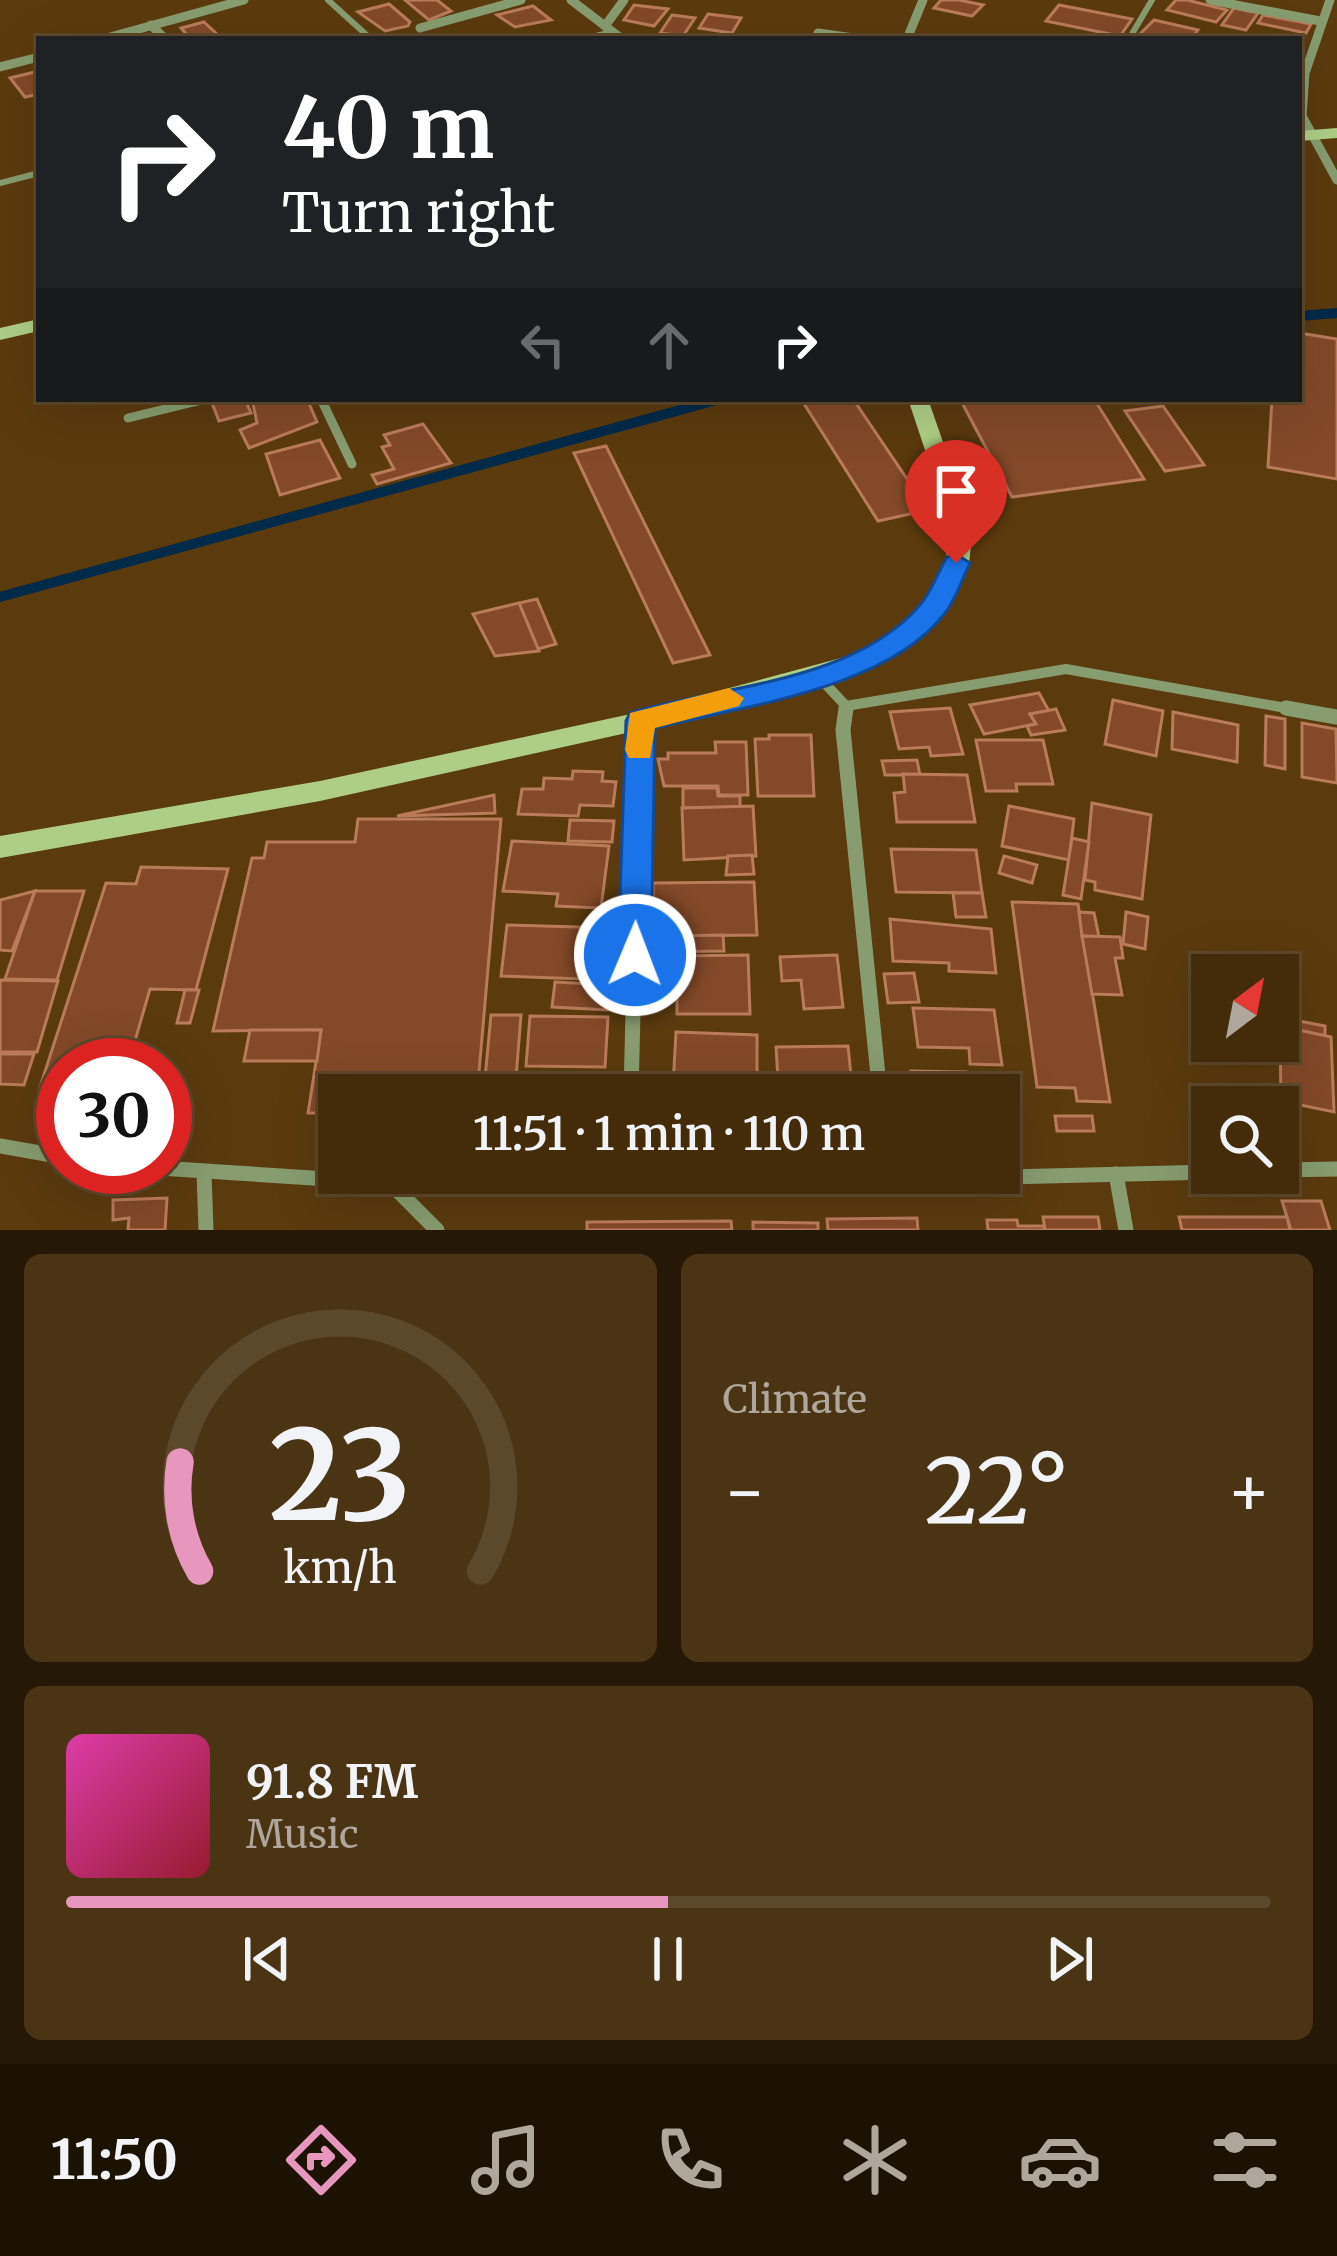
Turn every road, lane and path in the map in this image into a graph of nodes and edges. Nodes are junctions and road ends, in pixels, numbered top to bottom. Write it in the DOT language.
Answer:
graph roads {
  1 [pos="244,0"];
  2 [pos="328,0"];
  3 [pos="521,0"];
  4 [pos="571,0"];
  5 [pos="624,0"];
  6 [pos="923,0"];
  7 [pos="1152,0"];
  8 [pos="1210,0"];
  9 [pos="1332,2"];
  10 [pos="1320,21"];
  11 [pos="152,26"];
  12 [pos="420,28"];
  13 [pos="609,29"];
  14 [pos="818,33"];
  15 [pos="114,36"];
  16 [pos="162,36"];
  17 [pos="368,36"];
  18 [pos="592,36"];
  19 [pos="618,36"];
  20 [pos="840,36"];
  21 [pos="908,36"];
  22 [pos="1131,36"];
  23 [pos="36,58"];
  24 [pos="0,67"];
  25 [pos="1302,73"];
  26 [pos="1337,133"];
  27 [pos="1306,135"];
  28 [pos="36,174"];
  29 [pos="1337,180"];
  30 [pos="0,183"];
  31 [pos="36,327"];
  32 [pos="0,334"];
  33 [pos="194,402"];
  34 [pos="321,402"];
  35 [pos="919,402"];
  36 [pos="128,418"];
  37 [pos="352,464"];
  38 [pos="818,676"];
  39 [pos="846,706"];
  40 [pos="1337,717"];
  41 [pos="640,721"];
  42 [pos="0,847"];
  43 [pos="632,1074"];
  44 [pos="878,1074"];
  45 [pos="0,1146"];
  46 [pos="36,1152"];
  47 [pos="1337,1169"];
  48 [pos="1299,1170"];
  49 [pos="192,1172"];
  50 [pos="1191,1172"];
  51 [pos="204,1173"];
  52 [pos="1116,1174"];
  53 [pos="1020,1175"];
  54 [pos="318,1179"];
  55 [pos="401,1194"];
  56 [pos="206,1230"];
  57 [pos="437,1230"];
  58 [pos="1126,1230"];
  1 -- 11 [label="street"];
  2 -- 17 [label="lane"];
  3 -- 12 [label="street"];
  4 -- 13 [label="street"];
  5 -- 13 [label="street"];
  6 -- 21 [label="street"];
  7 -- 22 [label="lane"];
  8 -- 10 [label="street"];
  9 -- 10 [label="street"];
  10 -- 25 [label="street"];
  11 -- 15 [label="street"];
  11 -- 16 [label="street"];
  13 -- 18 [label="lane"];
  13 -- 19 [label="street"];
  14 -- 20 [label="street"];
  23 -- 24 [label="street"];
  25 -- 27 [label="street"];
  26 -- 27 [label="street"];
  27 -- 29 [label="street"];
  28 -- 30 [label="lane"];
  31 -- 32 [label="street"];
  33 -- 36 [label="lane"];
  34 -- 37 [label="lane"];
  35 -- 38 [label="street"];
  38 -- 39 [label="street"];
  38 -- 41 [label="street"];
  39 -- 40 [label="street"];
  39 -- 44 [label="street"];
  41 -- 42 [label="street"];
  41 -- 43 [label="street"];
  45 -- 46 [label="street"];
  47 -- 48 [label="street"];
  49 -- 51 [label="street"];
  50 -- 52 [label="street"];
  51 -- 54 [label="street"];
  51 -- 56 [label="street"];
  52 -- 53 [label="street"];
  52 -- 58 [label="street"];
  55 -- 57 [label="street"];
}
